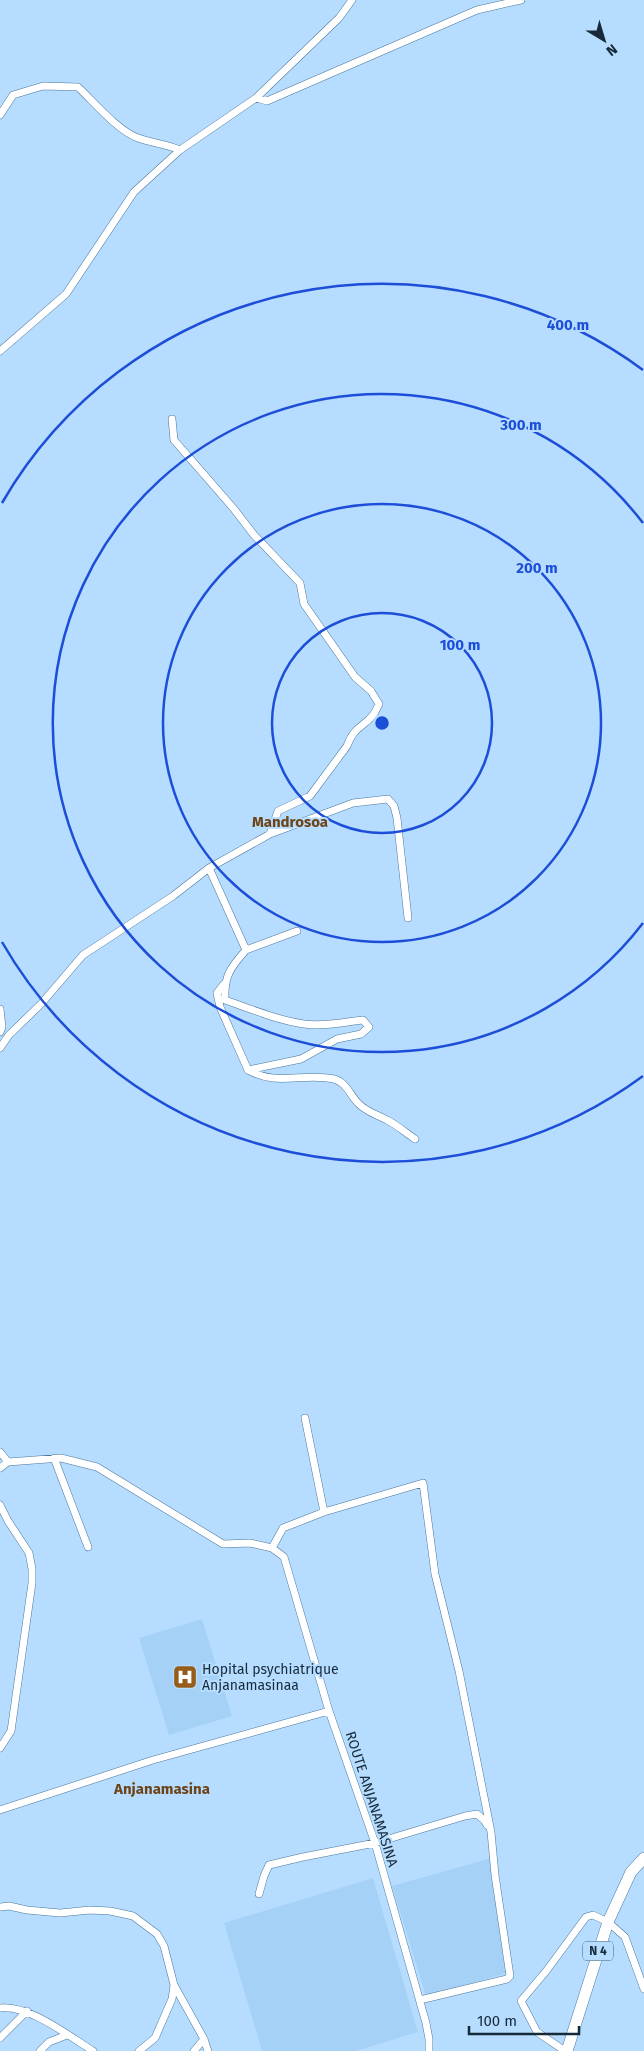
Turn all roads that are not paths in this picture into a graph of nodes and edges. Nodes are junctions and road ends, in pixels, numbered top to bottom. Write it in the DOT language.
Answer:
graph roads {
  1 [pos="352,0"];
  2 [pos="521,0"];
  3 [pos="256,98"];
  4 [pos="0,115"];
  5 [pos="180,150"];
  6 [pos="0,351"];
  7 [pos="172,419"];
  8 [pos="270,834"];
  9 [pos="209,868"];
  10 [pos="408,918"];
  11 [pos="298,931"];
  12 [pos="246,950"];
  13 [pos="224,984"];
  14 [pos="0,1009"];
  15 [pos="0,1032"];
  16 [pos="0,1048"];
  17 [pos="248,1070"];
  18 [pos="415,1139"];
  19 [pos="305,1418"];
  20 [pos="0,1452"];
  21 [pos="54,1458"];
  22 [pos="8,1462"];
  23 [pos="0,1468"];
  24 [pos="0,1505"];
  25 [pos="324,1512"];
  26 [pos="88,1546"];
  27 [pos="272,1548"];
  28 [pos="329,1711"];
  29 [pos="0,1748"];
  30 [pos="0,1810"];
  31 [pos="491,1832"];
  32 [pos="375,1843"];
  33 [pos="644,1858"];
  34 [pos="259,1894"];
  35 [pos="0,1907"];
  36 [pos="608,1922"];
  37 [pos="174,1985"];
  38 [pos="644,1989"];
  39 [pos="420,2000"];
  40 [pos="0,2008"];
  41 [pos="27,2012"];
  42 [pos="67,2035"];
  43 [pos="0,2038"];
  44 [pos="155,2038"];
  45 [pos="204,2039"];
  46 [pos="40,2051"];
  47 [pos="93,2051"];
  48 [pos="139,2051"];
  49 [pos="145,2051"];
  50 [pos="194,2051"];
  51 [pos="208,2051"];
  52 [pos="429,2051"];
  53 [pos="566,2051"];
  1 -- 3 [label="street"];
  2 -- 3 [label="street"];
  3 -- 5 [label="street"];
  4 -- 5 [label="street"];
  5 -- 6 [label="street"];
  7 -- 8 [label="street"];
  8 -- 9 [label="street"];
  8 -- 10 [label="street"];
  9 -- 12 [label="street"];
  9 -- 16 [label="street"];
  11 -- 12 [label="street"];
  12 -- 13 [label="street"];
  13 -- 17 [label="street"];
  13 -- 17 [label="street"];
  14 -- 15 [label="street"];
  17 -- 18 [label="street"];
  19 -- 25 [label="street"];
  20 -- 22 [label="street"];
  21 -- 22 [label="street"];
  21 -- 26 [label="street"];
  21 -- 27 [label="street"];
  22 -- 23 [label="street"];
  24 -- 29 [label="street"];
  25 -- 27 [label="street"];
  25 -- 31 [label="street"];
  27 -- 28 [label="street, ROUTE ANJANAMASINA"];
  28 -- 30 [label="street"];
  28 -- 32 [label="street, ROUTE ANJANAMASINA"];
  31 -- 32 [label="street"];
  31 -- 39 [label="street"];
  32 -- 34 [label="street"];
  32 -- 39 [label="street, ROUTE ANJANAMASINA"];
  33 -- 36 [label="main road, N 4"];
  35 -- 37 [label="street"];
  36 -- 38 [label="street"];
  36 -- 53 [label="main road, N 4"];
  36 -- 53 [label="street"];
  37 -- 44 [label="street"];
  37 -- 45 [label="street"];
  39 -- 52 [label="street, ROUTE ANJANAMASINA"];
  40 -- 41 [label="street"];
  41 -- 42 [label="street"];
  41 -- 43 [label="street"];
  42 -- 46 [label="street"];
  42 -- 47 [label="street"];
  44 -- 48 [label="street"];
  44 -- 49 [label="street"];
  45 -- 50 [label="street"];
  45 -- 51 [label="street"];
}
